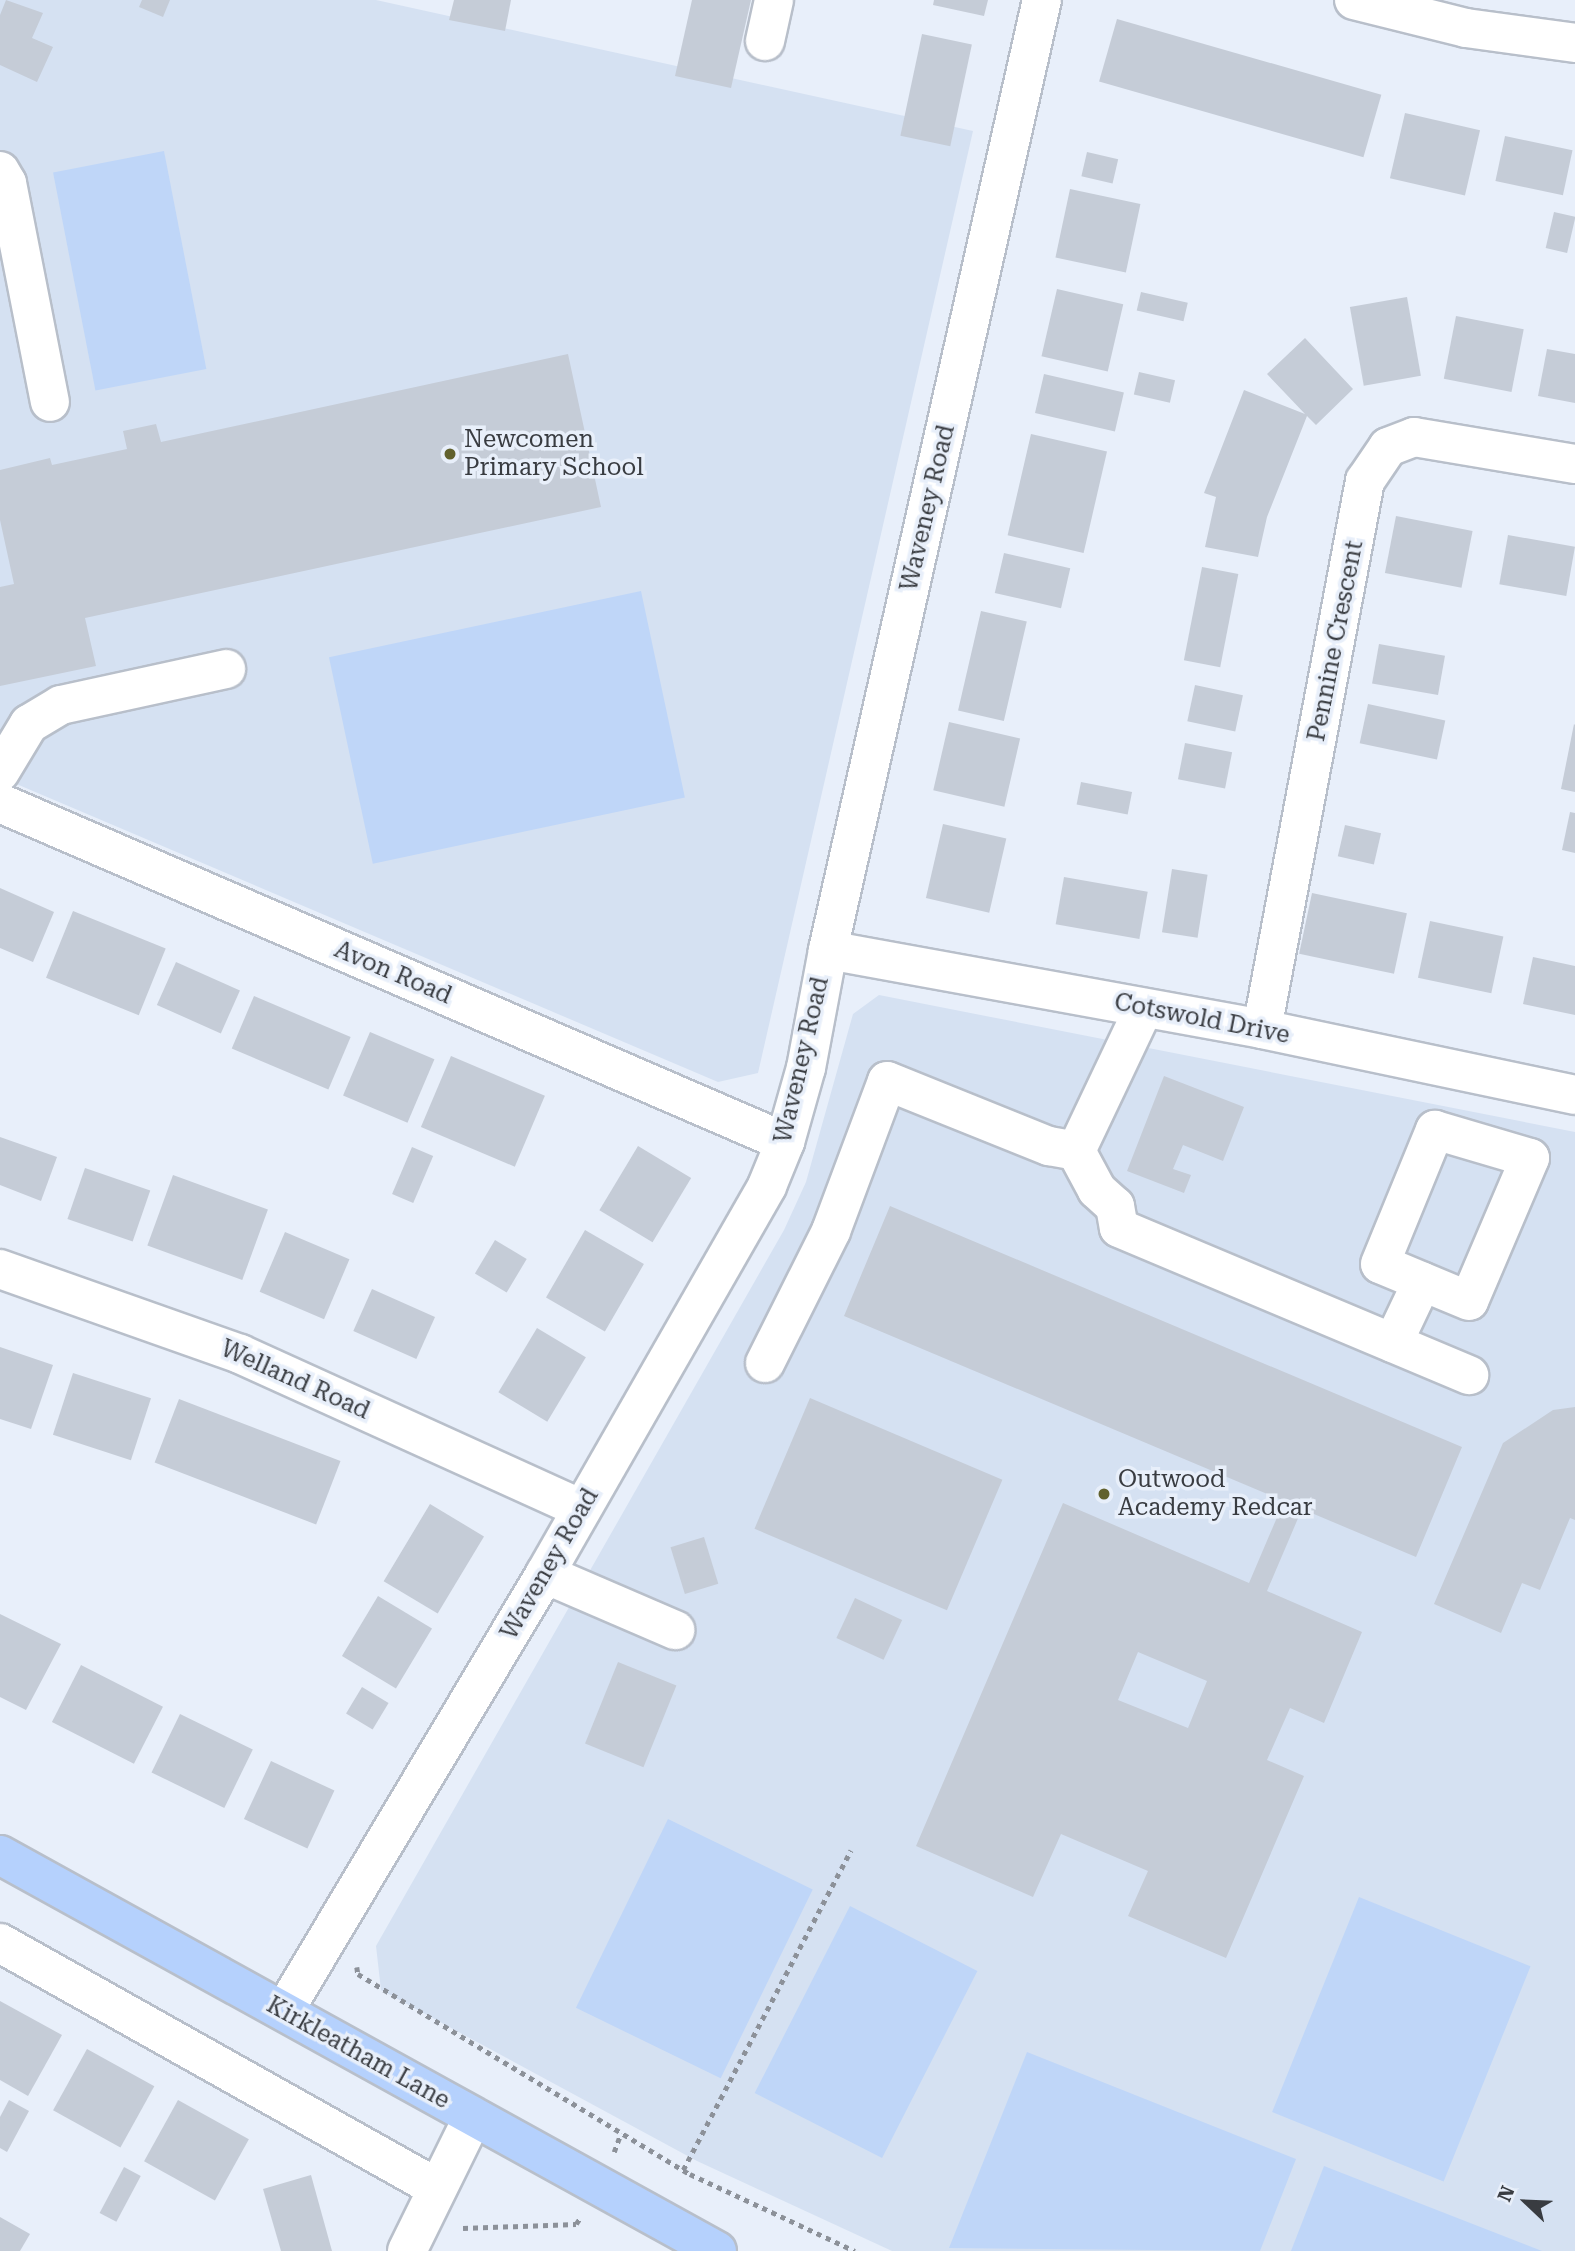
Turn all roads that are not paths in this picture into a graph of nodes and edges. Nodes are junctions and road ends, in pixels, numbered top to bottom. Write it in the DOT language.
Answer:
graph roads {
  1 [pos="774,0"];
  2 [pos="1042,0"];
  3 [pos="1354,0"];
  4 [pos="1469,14"];
  5 [pos="765,41"];
  6 [pos="1575,43"];
  7 [pos="0,171"];
  8 [pos="50,402"];
  9 [pos="1575,464"];
  10 [pos="226,669"];
  11 [pos="0,772"];
  12 [pos="0,803"];
  13 [pos="828,950"];
  14 [pos="1144,1008"];
  15 [pos="1262,1030"];
  16 [pos="1575,1095"];
  17 [pos="785,1142"];
  18 [pos="1076,1151"];
  19 [pos="0,1269"];
  20 [pos="1422,1282"];
  21 [pos="1393,1343"];
  22 [pos="765,1363"];
  23 [pos="1469,1375"];
  24 [pos="582,1509"];
  25 [pos="545,1574"];
  26 [pos="675,1630"];
  27 [pos="0,1855"];
  28 [pos="0,1943"];
  29 [pos="284,2011"];
  30 [pos="473,2118"];
  31 [pos="437,2188"];
  32 [pos="412,2240"];
  33 [pos="717,2251"];
  1 -- 5 [label="street"];
  2 -- 13 [label="street, Waveney Road"];
  3 -- 4 [label="street"];
  4 -- 6 [label="street"];
  7 -- 8 [label="street"];
  9 -- 15 [label="street, Pennine Crescent"];
  10 -- 11 [label="street"];
  12 -- 17 [label="street, Avon Road"];
  13 -- 14 [label="street, Cotswold Drive"];
  13 -- 17 [label="street, Waveney Road"];
  14 -- 15 [label="street, Cotswold Drive"];
  14 -- 18 [label="street"];
  15 -- 16 [label="street, Cotswold Drive"];
  17 -- 24 [label="street, Waveney Road"];
  18 -- 21 [label="street"];
  18 -- 22 [label="street"];
  19 -- 24 [label="street, Welland Road"];
  20 -- 20 [label="street"];
  20 -- 21 [label="street"];
  21 -- 23 [label="street"];
  24 -- 25 [label="street, Waveney Road"];
  25 -- 26 [label="street"];
  25 -- 29 [label="street, Waveney Road"];
  27 -- 29 [label="main road, Kirkleatham Lane"];
  28 -- 31 [label="street"];
  29 -- 30 [label="main road, Kirkleatham Lane"];
  30 -- 31 [label="street"];
  30 -- 33 [label="main road, Kirkleatham Lane"];
  31 -- 32 [label="street"];
}
